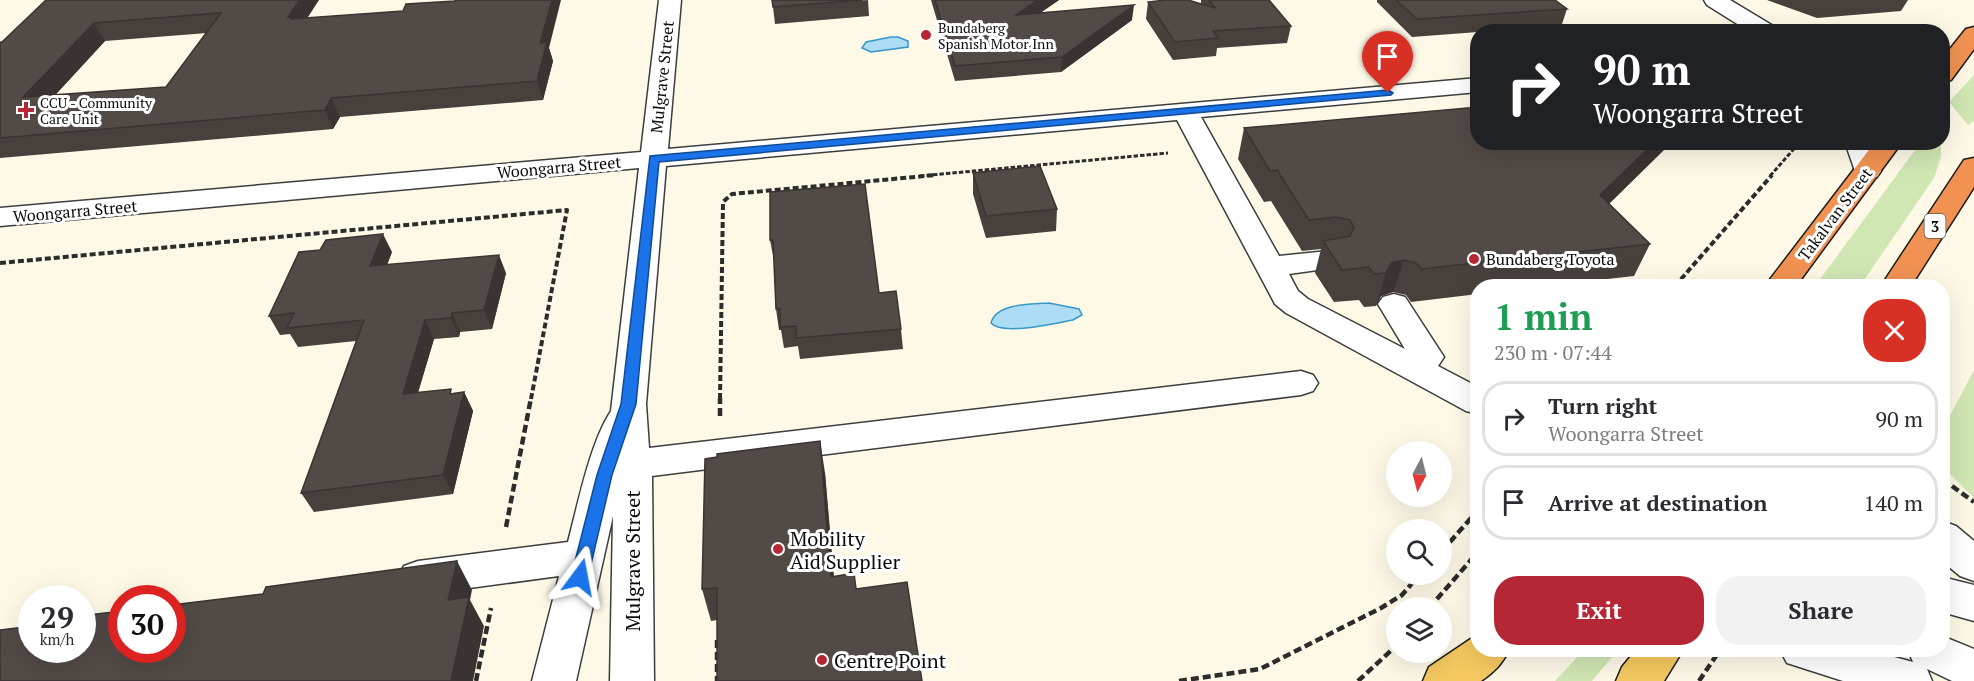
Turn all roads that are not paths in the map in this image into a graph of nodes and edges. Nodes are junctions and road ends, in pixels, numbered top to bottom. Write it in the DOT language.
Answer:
graph roads {
  1 [pos="670,0"];
  2 [pos="1694,0"];
  3 [pos="1715,0"];
  4 [pos="1726,24"];
  5 [pos="1754,24"];
  6 [pos="1974,34"];
  7 [pos="1950,64"];
  8 [pos="1470,86"];
  9 [pos="1185,111"];
  10 [pos="1860,150"];
  11 [pos="1883,150"];
  12 [pos="654,159"];
  13 [pos="1974,166"];
  14 [pos="1867,171"];
  15 [pos="0,217"];
  16 [pos="1328,260"];
  17 [pos="1269,267"];
  18 [pos="1785,279"];
  19 [pos="1901,279"];
  20 [pos="1394,304"];
  21 [pos="1421,363"];
  22 [pos="1300,382"];
  23 [pos="1470,397"];
  24 [pos="628,404"];
  25 [pos="632,464"];
  26 [pos="1950,544"];
  27 [pos="585,556"];
  28 [pos="1974,564"];
  29 [pos="382,583"];
  30 [pos="1950,596"];
  31 [pos="1974,603"];
  32 [pos="1478,657"];
  33 [pos="1826,657"];
  34 [pos="1945,657"];
  35 [pos="1974,670"];
  36 [pos="554,681"];
  37 [pos="632,681"];
  38 [pos="1446,681"];
  39 [pos="1910,681"];
  1 -- 12 [label="street, Mulgrave Street"];
  2 -- 4 [label="street"];
  3 -- 5 [label="street"];
  6 -- 7 [label="highway"];
  8 -- 9 [label="street, Woongarra Street"];
  9 -- 12 [label="street, Woongarra Street"];
  9 -- 17 [label="street"];
  10 -- 14 [label="street"];
  11 -- 14 [label="highway, Takalvan Street"];
  12 -- 15 [label="street, Woongarra Street"];
  12 -- 24 [label="street, Mulgrave Street"];
  13 -- 19 [label="highway, 3"];
  14 -- 18 [label="highway, Takalvan Street"];
  16 -- 17 [label="street"];
  17 -- 21 [label="street"];
  20 -- 21 [label="street"];
  21 -- 23 [label="street"];
  22 -- 25 [label="street"];
  24 -- 25 [label="street, Mulgrave Street"];
  24 -- 27 [label="street, Mulgrave Street"];
  25 -- 37 [label="street, Mulgrave Street"];
  26 -- 28 [label="street"];
  27 -- 29 [label="street"];
  27 -- 36 [label="street, Mulgrave Street"];
  30 -- 31 [label="street"];
  32 -- 38 [label="main road"];
  33 -- 39 [label="street"];
  34 -- 35 [label="street"];
}
